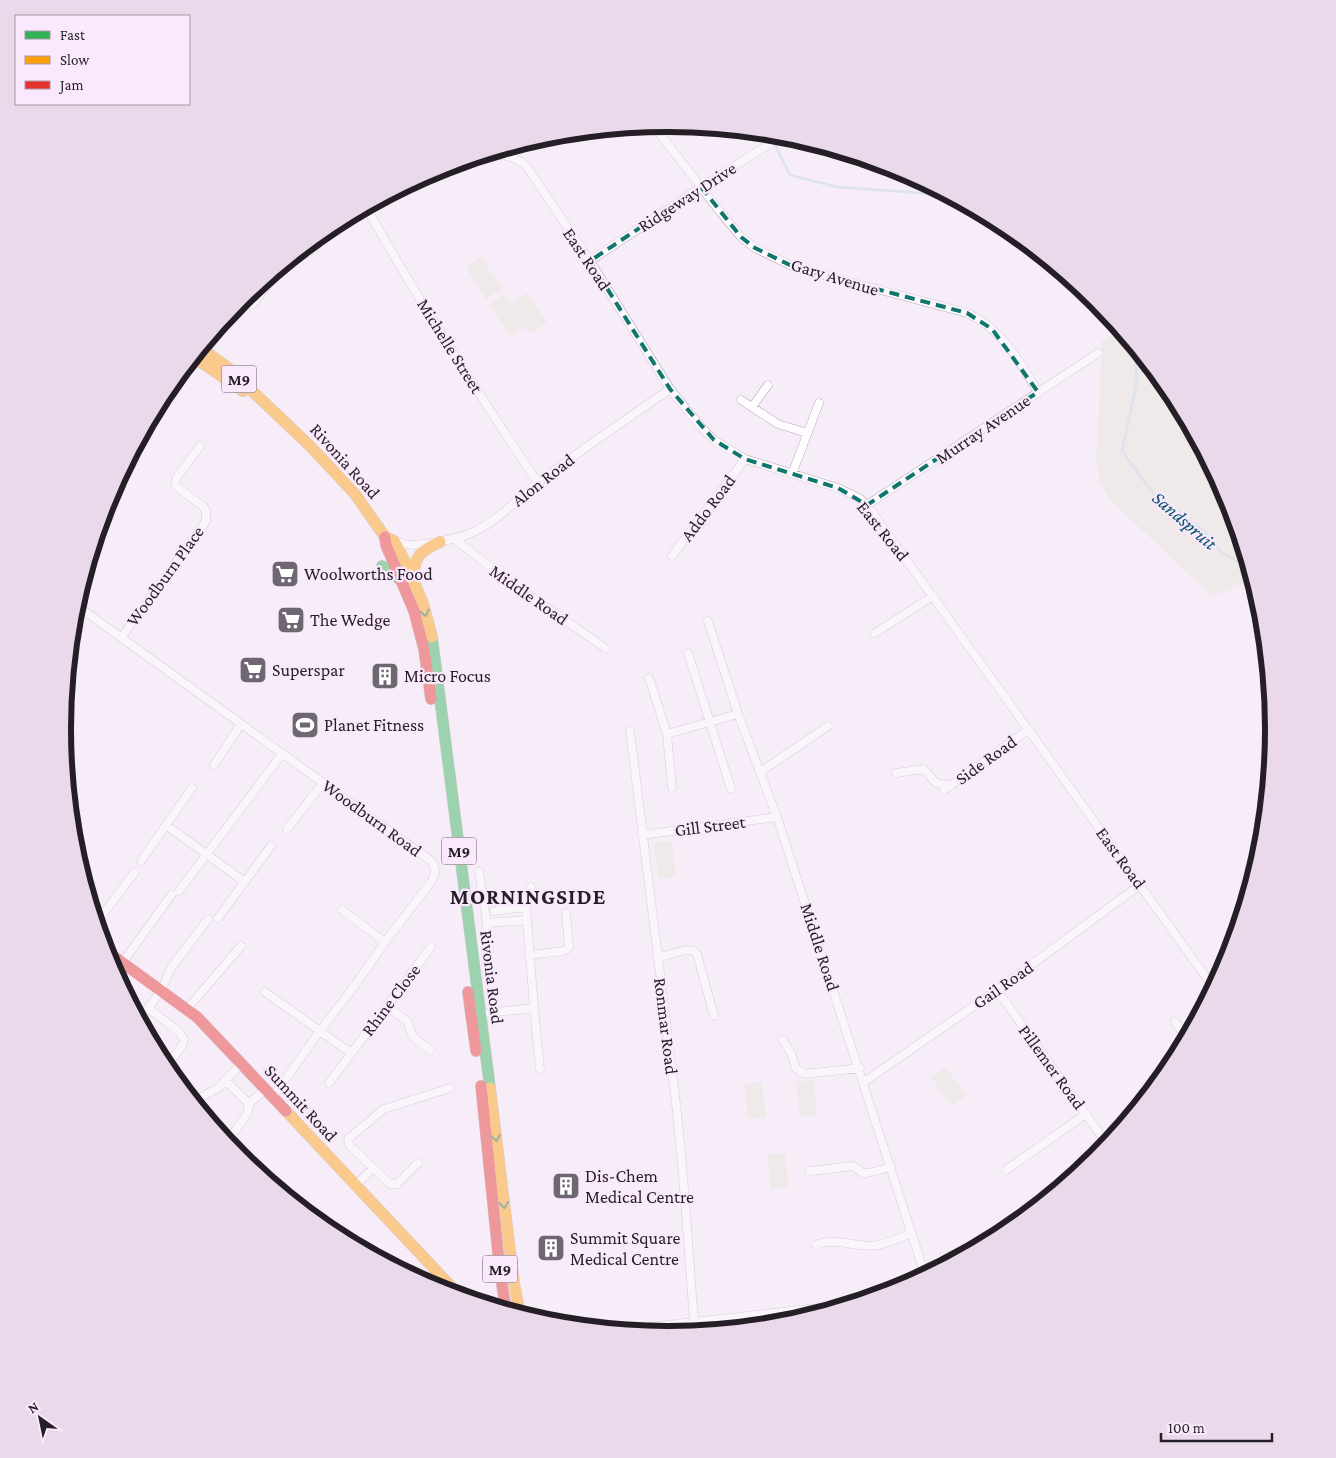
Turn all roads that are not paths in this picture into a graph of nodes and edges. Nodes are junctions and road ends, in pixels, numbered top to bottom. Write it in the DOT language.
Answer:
graph roads {
  1 [pos="659,132"];
  2 [pos="773,142"];
  3 [pos="507,155"];
  4 [pos="701,187"];
  5 [pos="369,213"];
  6 [pos="590,261"];
  7 [pos="262,292"];
  8 [pos="247,306"];
  9 [pos="206,352"];
  10 [pos="1098,353"];
  11 [pos="199,361"];
  12 [pos="768,385"];
  13 [pos="670,390"];
  14 [pos="1038,392"];
  15 [pos="741,400"];
  16 [pos="820,403"];
  17 [pos="752,407"];
  18 [pos="275,413"];
  19 [pos="807,433"];
  20 [pos="200,446"];
  21 [pos="745,459"];
  22 [pos="792,474"];
  23 [pos="538,482"];
  24 [pos="867,505"];
  25 [pos="455,539"];
  26 [pos="440,542"];
  27 [pos="399,551"];
  28 [pos="672,556"];
  29 [pos="382,566"];
  30 [pos="409,583"];
  31 [pos="933,596"];
  32 [pos="84,611"];
  33 [pos="708,621"];
  34 [pos="876,633"];
  35 [pos="121,638"];
  36 [pos="605,648"];
  37 [pos="688,653"];
  38 [pos="649,678"];
  39 [pos="738,714"];
  40 [pos="710,722"];
  41 [pos="241,724"];
  42 [pos="828,726"];
  43 [pos="630,730"];
  44 [pos="1029,730"];
  45 [pos="667,734"];
  46 [pos="282,754"];
  47 [pos="214,765"];
  48 [pos="760,772"];
  49 [pos="896,773"];
  50 [pos="323,782"];
  51 [pos="192,788"];
  52 [pos="672,788"];
  53 [pos="730,789"];
  54 [pos="778,818"];
  55 [pos="166,825"];
  56 [pos="286,829"];
  57 [pos="642,835"];
  58 [pos="271,846"];
  59 [pos="206,855"];
  60 [pos="140,862"];
  61 [pos="479,872"];
  62 [pos="134,873"];
  63 [pos="245,882"];
  64 [pos="1140,886"];
  65 [pos="531,887"];
  66 [pos="180,891"];
  67 [pos="172,894"];
  68 [pos="526,907"];
  69 [pos="342,910"];
  70 [pos="494,911"];
  71 [pos="566,912"];
  72 [pos="102,916"];
  73 [pos="218,918"];
  74 [pos="208,919"];
  75 [pos="526,920"];
  76 [pos="487,923"];
  77 [pos="385,942"];
  78 [pos="241,946"];
  79 [pos="432,947"];
  80 [pos="488,952"];
  81 [pos="529,955"];
  82 [pos="118,958"];
  83 [pos="657,958"];
  84 [pos="123,962"];
  85 [pos="1209,980"];
  86 [pos="997,990"];
  87 [pos="161,991"];
  88 [pos="265,992"];
  89 [pos="387,1006"];
  90 [pos="148,1008"];
  91 [pos="534,1008"];
  92 [pos="187,1009"];
  93 [pos="144,1014"];
  94 [pos="475,1014"];
  95 [pos="714,1016"];
  96 [pos="1175,1022"];
  97 [pos="320,1031"];
  98 [pos="1182,1032"];
  99 [pos="783,1040"];
  100 [pos="430,1050"];
  101 [pos="351,1053"];
  102 [pos="172,1060"];
  103 [pos="241,1064"];
  104 [pos="860,1068"];
  105 [pos="540,1069"];
  106 [pos="225,1080"];
  107 [pos="864,1082"];
  108 [pos="329,1083"];
  109 [pos="450,1088"];
  110 [pos="269,1094"];
  111 [pos="200,1098"];
  112 [pos="248,1104"];
  113 [pos="1086,1114"];
  114 [pos="232,1135"];
  115 [pos="1103,1138"];
  116 [pos="498,1156"];
  117 [pos="418,1163"];
  118 [pos="891,1167"];
  119 [pos="373,1168"];
  120 [pos="1006,1170"];
  121 [pos="490,1171"];
  122 [pos="810,1171"];
  123 [pos="355,1186"];
  124 [pos="912,1233"];
  125 [pos="816,1245"];
  126 [pos="923,1268"];
  127 [pos="447,1283"];
  128 [pos="503,1302"];
  129 [pos="518,1306"];
  130 [pos="789,1313"];
  131 [pos="720,1319"];
  132 [pos="694,1321"];
  133 [pos="721,1323"];
  134 [pos="669,1325"];
  135 [pos="662,1326"];
  1 -- 4 [label="street, Gary Avenue"];
  2 -- 4 [label="street, Ridgeway Drive"];
  3 -- 6 [label="street, East Road"];
  4 -- 6 [label="street, Ridgeway Drive"];
  4 -- 14 [label="street, Gary Avenue"];
  5 -- 23 [label="street, Michelle Street"];
  6 -- 13 [label="street, East Road"];
  7 -- 8 [label="street"];
  9 -- 18 [label="main road, Rivonia Road / M9"];
  10 -- 14 [label="street, Murray Avenue"];
  11 -- 18 [label="main road, Rivonia Road / M9"];
  12 -- 17 [label="street"];
  13 -- 21 [label="street, East Road"];
  13 -- 23 [label="street, Alon Road"];
  14 -- 24 [label="street, Murray Avenue"];
  15 -- 17 [label="street"];
  16 -- 19 [label="street"];
  17 -- 19 [label="street"];
  18 -- 27 [label="main road, Rivonia Road / M9"];
  19 -- 22 [label="street"];
  20 -- 35 [label="street, Woodburn Place"];
  21 -- 22 [label="street, East Road"];
  21 -- 28 [label="street, Addo Road"];
  22 -- 24 [label="street, East Road"];
  23 -- 25 [label="street, Alon Road"];
  24 -- 31 [label="street, East Road"];
  25 -- 26 [label="street, Alon Road"];
  25 -- 36 [label="street, Middle Road"];
  26 -- 27 [label="street, Alon Road"];
  26 -- 30 [label="main road"];
  27 -- 30 [label="main road, Rivonia Road / M9"];
  29 -- 30 [label="main road"];
  30 -- 94 [label="main road, Rivonia Road / M9"];
  31 -- 34 [label="street"];
  31 -- 44 [label="street, East Road"];
  32 -- 35 [label="street, Woodburn Road"];
  33 -- 39 [label="street, Middle Road"];
  35 -- 41 [label="street, Woodburn Road"];
  37 -- 40 [label="street"];
  38 -- 45 [label="street"];
  39 -- 40 [label="street"];
  39 -- 48 [label="street, Middle Road"];
  40 -- 45 [label="street"];
  40 -- 53 [label="street"];
  41 -- 46 [label="street, Woodburn Road"];
  41 -- 47 [label="street"];
  42 -- 48 [label="street"];
  43 -- 57 [label="street, Ronmar Road"];
  44 -- 49 [label="street, Side Road"];
  44 -- 64 [label="street, East Road"];
  45 -- 52 [label="street"];
  46 -- 50 [label="street, Woodburn Road"];
  46 -- 59 [label="street"];
  48 -- 54 [label="street, Middle Road"];
  50 -- 56 [label="street"];
  50 -- 77 [label="street, Woodburn Road"];
  51 -- 55 [label="street"];
  54 -- 57 [label="street, Gill Street"];
  54 -- 104 [label="street, Middle Road"];
  55 -- 59 [label="street"];
  55 -- 60 [label="street"];
  57 -- 83 [label="street, Ronmar Road"];
  58 -- 63 [label="street"];
  59 -- 63 [label="street"];
  59 -- 66 [label="street"];
  61 -- 76 [label="street"];
  62 -- 72 [label="street"];
  63 -- 73 [label="street"];
  64 -- 85 [label="street, East Road"];
  64 -- 86 [label="street, Gail Road"];
  65 -- 68 [label="street"];
  67 -- 84 [label="street"];
  68 -- 70 [label="street"];
  68 -- 75 [label="street"];
  69 -- 77 [label="street"];
  71 -- 81 [label="street"];
  74 -- 87 [label="street"];
  75 -- 76 [label="street"];
  75 -- 81 [label="street"];
  76 -- 80 [label="street"];
  77 -- 97 [label="street, Woodburn Road"];
  78 -- 92 [label="street"];
  79 -- 89 [label="street, Rhine Close"];
  81 -- 91 [label="street"];
  82 -- 84 [label="main road, Summit Road"];
  83 -- 95 [label="street"];
  83 -- 132 [label="street, Ronmar Road"];
  84 -- 87 [label="main road, Summit Road"];
  86 -- 107 [label="street, Gail Road"];
  86 -- 113 [label="street, Pillemer Road"];
  87 -- 90 [label="street"];
  87 -- 92 [label="main road, Summit Road"];
  88 -- 97 [label="street, Rhine Close"];
  89 -- 100 [label="street"];
  89 -- 101 [label="street, Rhine Close"];
  90 -- 93 [label="street"];
  90 -- 102 [label="street"];
  91 -- 94 [label="street"];
  91 -- 105 [label="street"];
  92 -- 103 [label="main road, Summit Road"];
  94 -- 116 [label="main road, Rivonia Road / M9, one-way"];
  94 -- 121 [label="main road, Rivonia Road / M9"];
  96 -- 98 [label="street"];
  97 -- 101 [label="street, Rhine Close"];
  97 -- 110 [label="street, Woodburn Road"];
  99 -- 104 [label="street"];
  101 -- 108 [label="street, Rhine Close"];
  103 -- 106 [label="street"];
  103 -- 110 [label="main road, Summit Road"];
  104 -- 107 [label="street, Middle Road"];
  106 -- 111 [label="street"];
  106 -- 112 [label="street"];
  107 -- 118 [label="street, Middle Road"];
  109 -- 119 [label="street"];
  110 -- 112 [label="street, Woodburn Road"];
  110 -- 123 [label="main road, Summit Road"];
  112 -- 114 [label="street"];
  113 -- 115 [label="street, Pillemer Road"];
  113 -- 120 [label="street"];
  116 -- 121 [label="main road"];
  116 -- 129 [label="main road, Rivonia Road / M9, one-way"];
  117 -- 119 [label="street"];
  118 -- 122 [label="street"];
  118 -- 124 [label="street, Middle Road"];
  119 -- 123 [label="street"];
  121 -- 128 [label="main road, Rivonia Road / M9"];
  123 -- 127 [label="main road, Summit Road"];
  124 -- 125 [label="street"];
  124 -- 126 [label="street, Middle Road"];
  130 -- 131 [label="street"];
  131 -- 132 [label="street"];
  131 -- 133 [label="street"];
  132 -- 134 [label="street"];
  134 -- 135 [label="street"];
}
